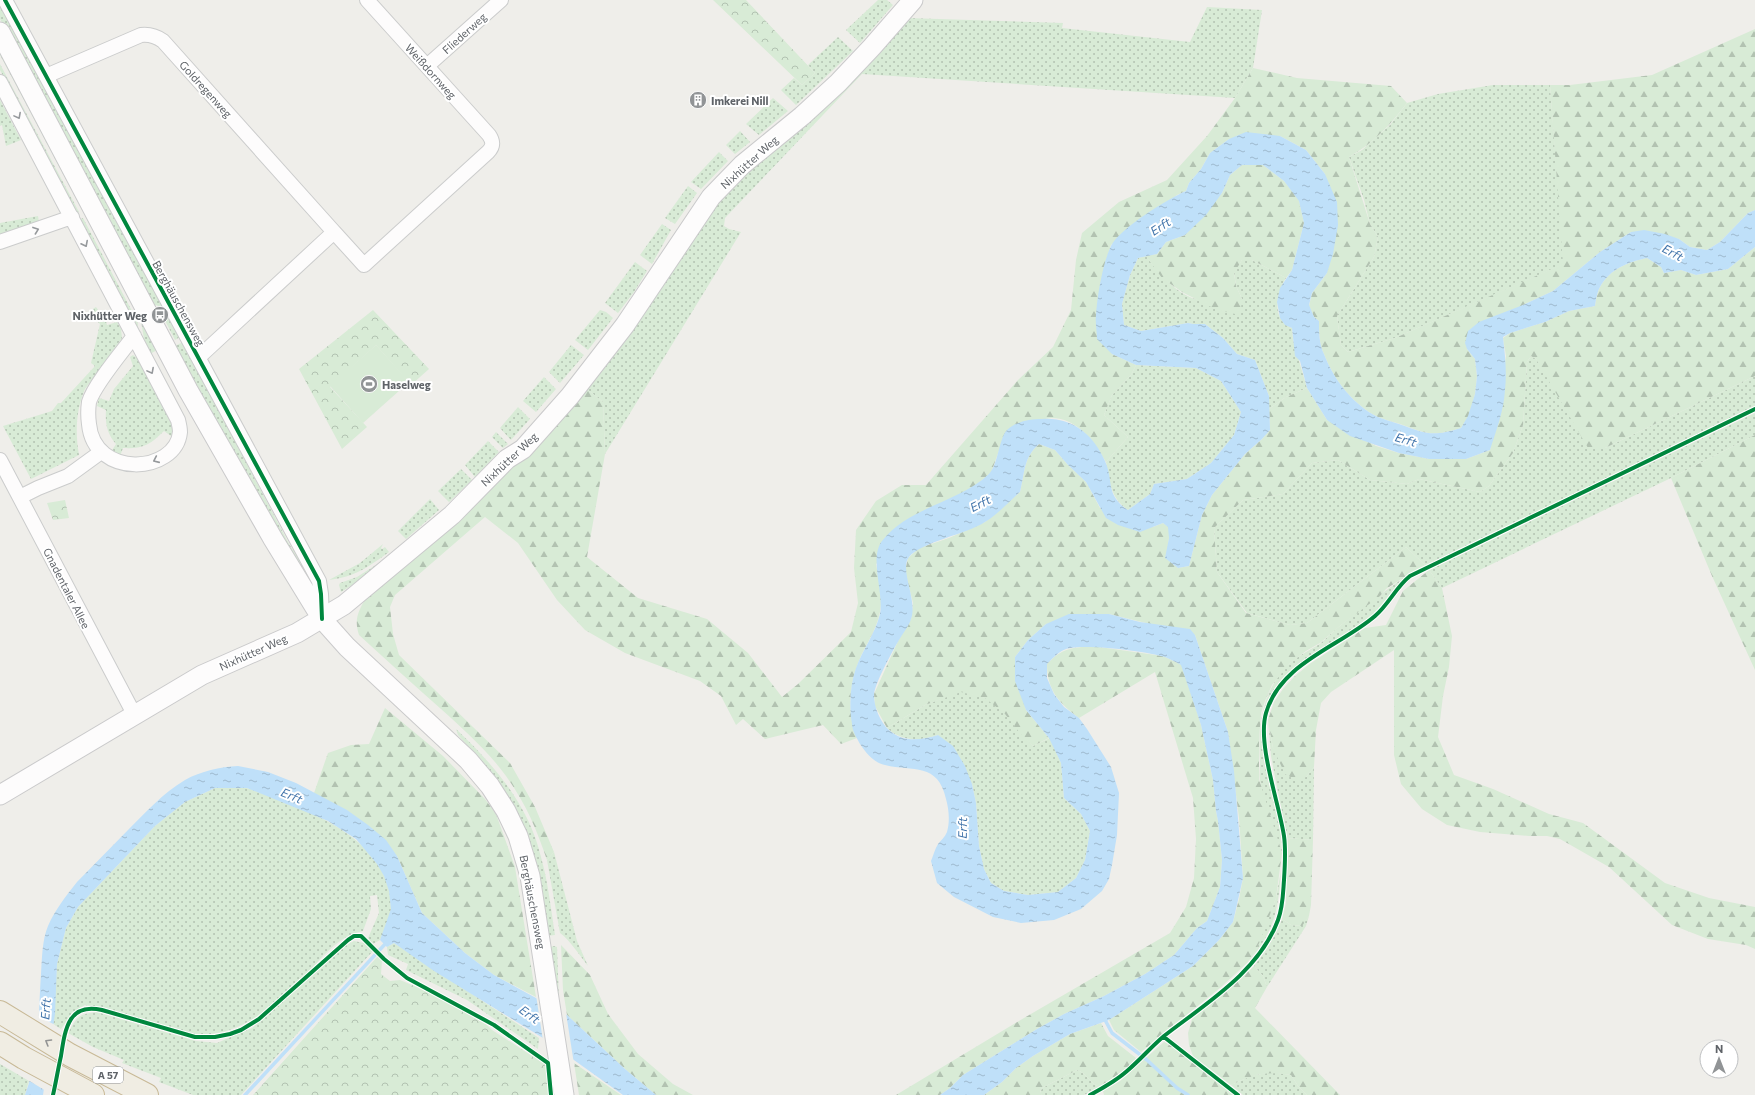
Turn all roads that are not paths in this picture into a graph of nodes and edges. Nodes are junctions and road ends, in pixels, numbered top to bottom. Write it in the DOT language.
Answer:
graph roads {
  1 [pos="5,0"];
  2 [pos="367,0"];
  3 [pos="501,0"];
  4 [pos="913,0"];
  5 [pos="0,32"];
  6 [pos="427,66"];
  7 [pos="46,76"];
  8 [pos="0,82"];
  9 [pos="72,217"];
  10 [pos="334,232"];
  11 [pos="0,242"];
  12 [pos="134,336"];
  13 [pos="199,357"];
  14 [pos="101,452"];
  15 [pos="0,460"];
  16 [pos="20,497"];
  17 [pos="322,619"];
  18 [pos="134,714"];
  19 [pos="0,795"];
  20 [pos="0,1012"];
  21 [pos="0,1043"];
  22 [pos="93,1095"];
  23 [pos="147,1095"];
  24 [pos="564,1095"];
  1 -- 7 [label="street, Berghäuschensweg"];
  2 -- 6 [label="street, Weißdornweg"];
  3 -- 6 [label="street, Fliederweg"];
  4 -- 17 [label="main road, Nixhütter Weg"];
  5 -- 17 [label="main road, Berghäuschensweg"];
  6 -- 10 [label="street, Weißdornweg"];
  7 -- 10 [label="street, Goldregenweg"];
  7 -- 13 [label="street, Berghäuschensweg"];
  8 -- 9 [label="street, one-way"];
  11 -- 9 [label="street, one-way"];
  9 -- 12 [label="street, one-way"];
  10 -- 13 [label="street"];
  12 -- 14 [label="street"];
  12 -- 14 [label="street, one-way"];
  13 -- 17 [label="street, Berghäuschensweg"];
  14 -- 16 [label="street"];
  15 -- 16 [label="street, Gnadentaler Allee"];
  16 -- 18 [label="street, Gnadentaler Allee"];
  17 -- 18 [label="main road, Nixhütter Weg"];
  17 -- 24 [label="main road, Berghäuschensweg"];
  18 -- 19 [label="main road, Nixhütter Weg"];
  23 -- 20 [label="highway, A 57, one-way"];
  21 -- 22 [label="highway, A 57"];
}
